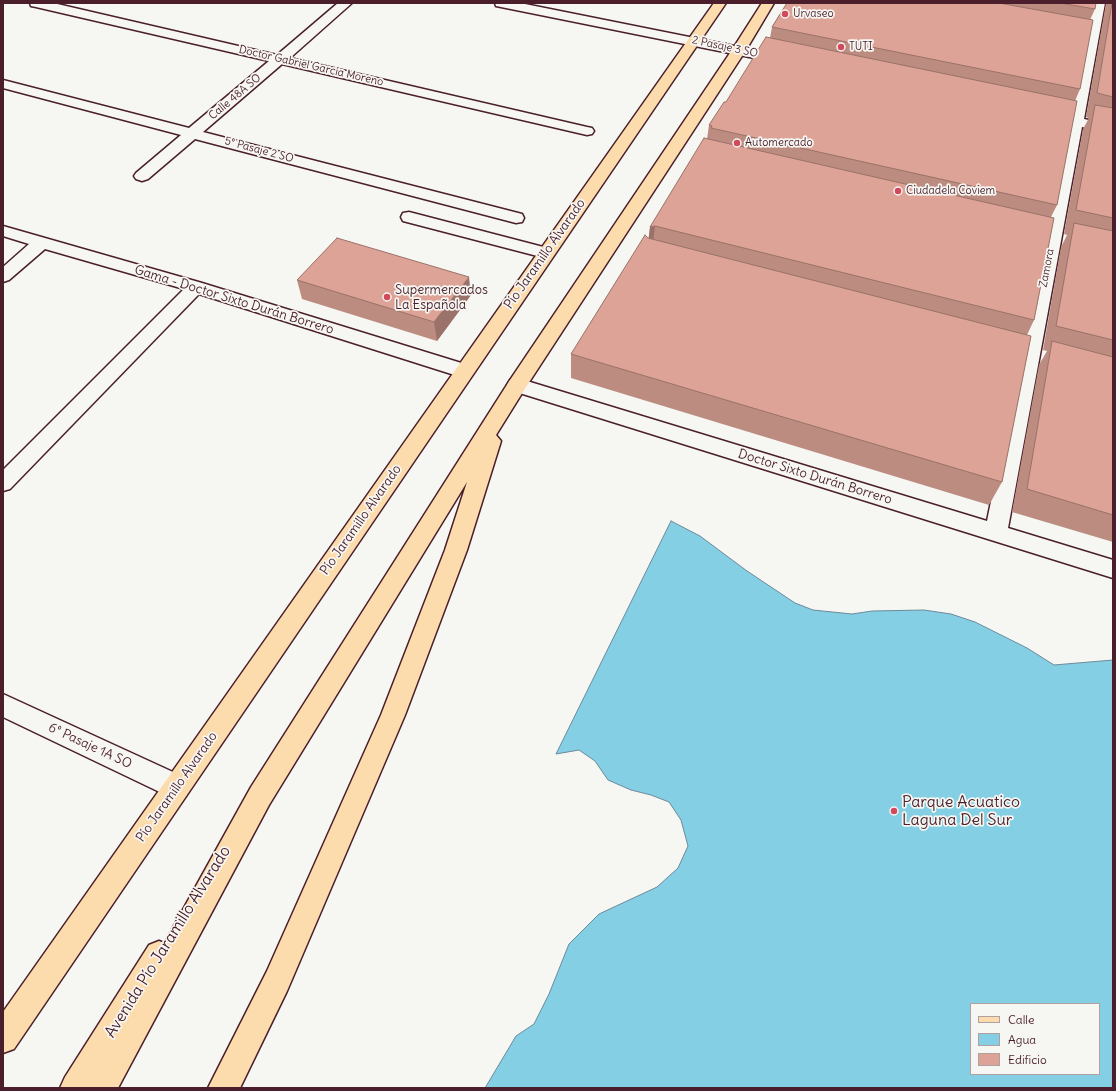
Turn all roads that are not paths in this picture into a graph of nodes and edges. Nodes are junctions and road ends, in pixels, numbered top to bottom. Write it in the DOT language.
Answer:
graph roads {
  1 [pos="36,3"];
  2 [pos="346,3"];
  3 [pos="501,3"];
  4 [pos="720,3"];
  5 [pos="768,3"];
  6 [pos="1099,3"];
  7 [pos="693,41"];
  8 [pos="739,50"];
  9 [pos="280,59"];
  10 [pos="800,63"];
  11 [pos="3,84"];
  12 [pos="1030,112"];
  13 [pos="1076,122"];
  14 [pos="1113,130"];
  15 [pos="587,131"];
  16 [pos="193,133"];
  17 [pos="142,176"];
  18 [pos="409,216"];
  19 [pos="516,218"];
  20 [pos="3,231"];
  21 [pos="42,242"];
  22 [pos="546,253"];
  23 [pos="3,276"];
  24 [pos="196,288"];
  25 [pos="1023,353"];
  26 [pos="1050,360"];
  27 [pos="464,371"];
  28 [pos="517,385"];
  29 [pos="502,410"];
  30 [pos="3,483"];
  31 [pos="996,533"];
  32 [pos="1113,569"];
  33 [pos="3,704"];
  34 [pos="177,787"];
  35 [pos="260,796"];
  36 [pos="3,1038"];
  37 [pos="76,1088"];
  38 [pos="101,1088"];
  39 [pos="224,1088"];
  1 -- 9 [label="street, Doctor Gabriel García Moreno"];
  2 -- 9 [label="street, Calle 48A SO"];
  3 -- 7 [label="street, 2 Pasaje 3 SO"];
  4 -- 7 [label="main road, Pío Jaramillo Alvarado"];
  5 -- 8 [label="main road"];
  6 -- 13 [label="street, Zamora"];
  7 -- 8 [label="street, 2 Pasaje 3 SO"];
  7 -- 22 [label="main road, Pío Jaramillo Alvarado"];
  8 -- 10 [label="street, 2 Pasaje 3 SO"];
  8 -- 28 [label="main road"];
  9 -- 15 [label="street, Doctor Gabriel García Moreno"];
  9 -- 16 [label="street, Calle 48A SO"];
  11 -- 16 [label="street, 5° Pasaje 2 SO"];
  12 -- 13 [label="street"];
  13 -- 14 [label="street"];
  13 -- 25 [label="street, Zamora"];
  16 -- 17 [label="street, Calle 48A SO"];
  16 -- 19 [label="street, 5° Pasaje 2 SO"];
  18 -- 22 [label="street"];
  20 -- 21 [label="street, Gama - Doctor Sixto Durán Borrero"];
  21 -- 23 [label="street"];
  21 -- 24 [label="street, Gama - Doctor Sixto Durán Borrero"];
  22 -- 27 [label="main road, Pío Jaramillo Alvarado"];
  24 -- 27 [label="street, Gama - Doctor Sixto Durán Borrero"];
  24 -- 30 [label="street"];
  25 -- 26 [label="street"];
  25 -- 31 [label="street, Zamora"];
  27 -- 34 [label="main road, Pío Jaramillo Alvarado"];
  28 -- 29 [label="main road"];
  28 -- 31 [label="street, Doctor Sixto Durán Borrero"];
  29 -- 35 [label="main road"];
  29 -- 39 [label="main road"];
  31 -- 32 [label="street, Doctor Sixto Durán Borrero"];
  33 -- 34 [label="street, 6° Pasaje 1A SO"];
  34 -- 36 [label="main road, Pío Jaramillo Alvarado"];
  35 -- 37 [label="main road, Avenida Pío Jaramillo Alvarado"];
  35 -- 38 [label="main road"];
}
